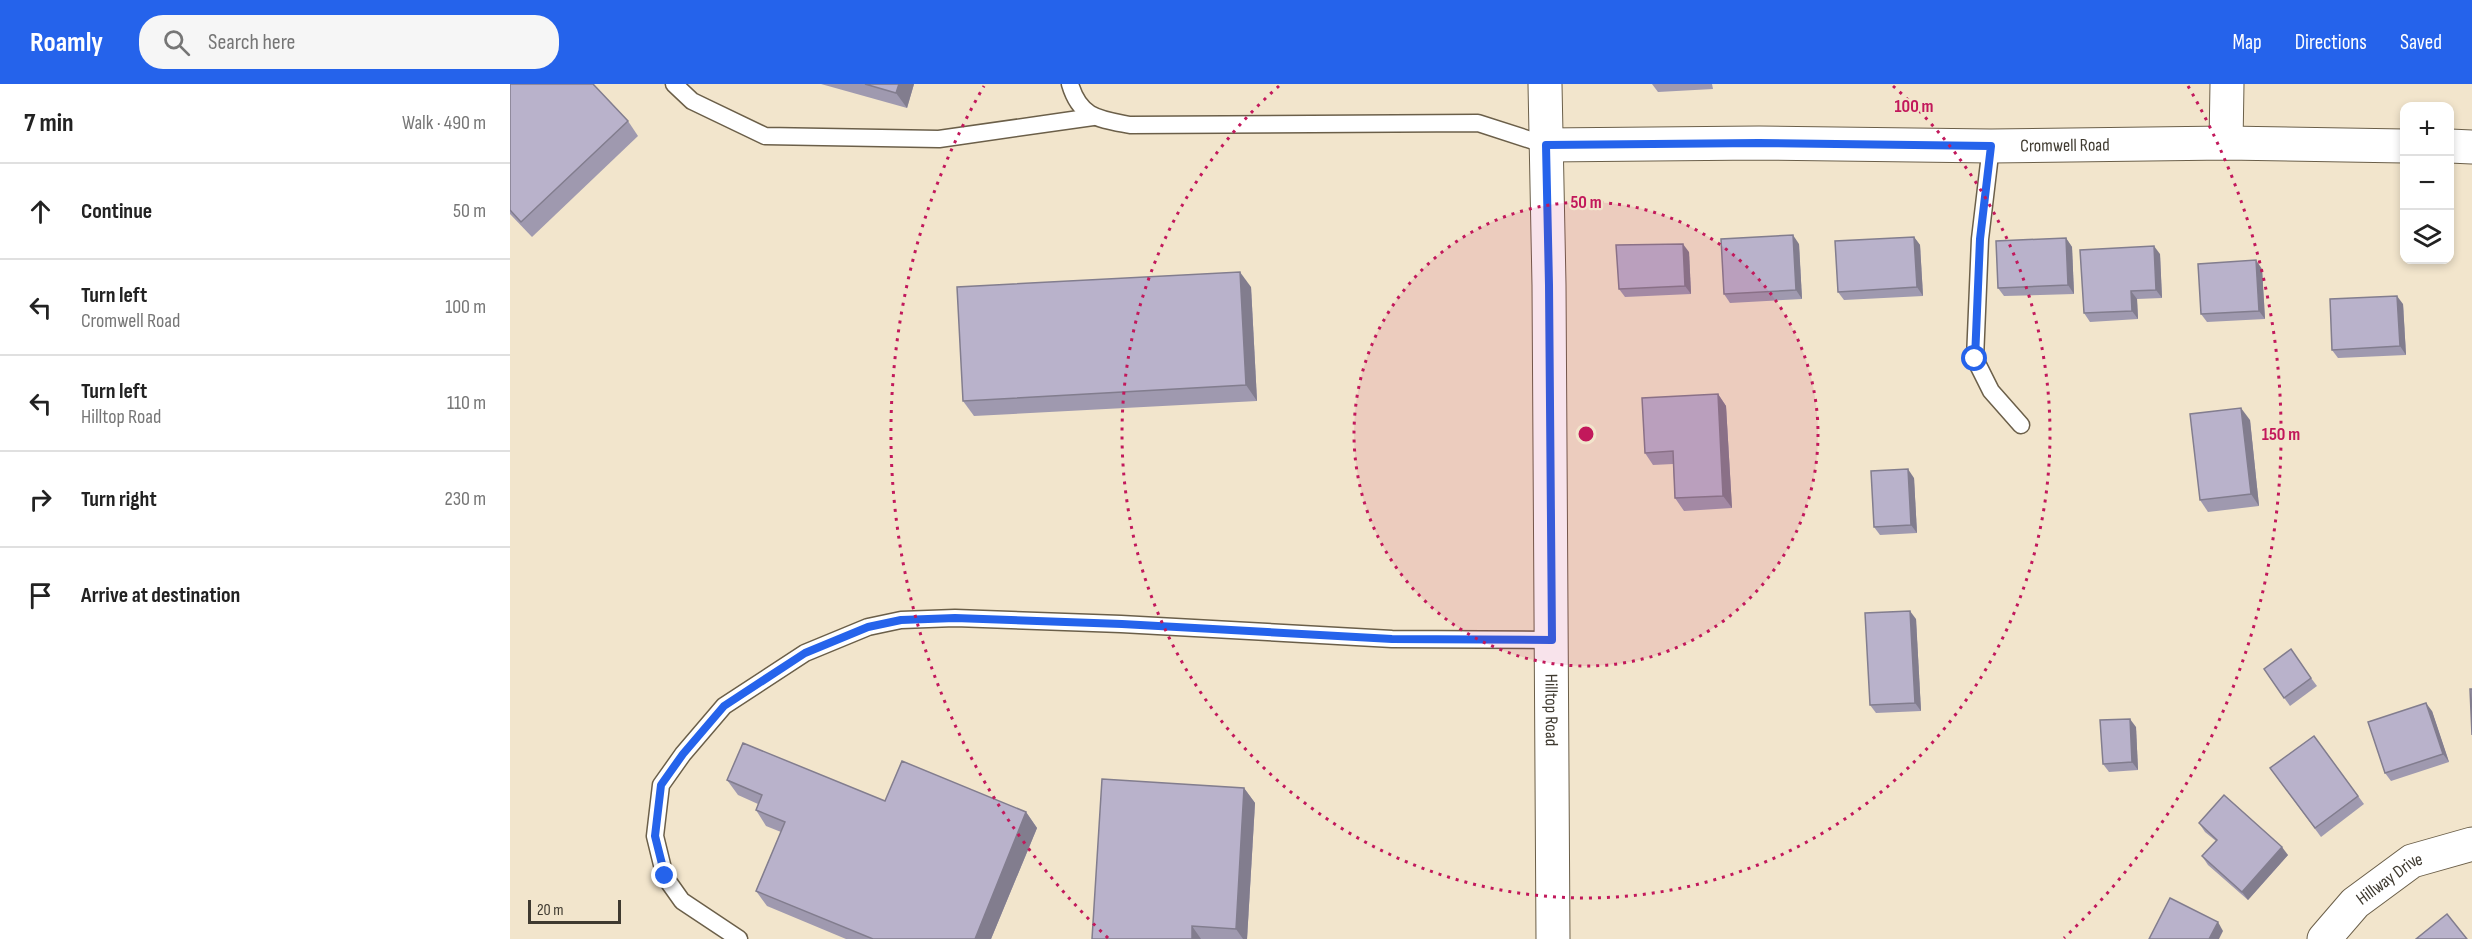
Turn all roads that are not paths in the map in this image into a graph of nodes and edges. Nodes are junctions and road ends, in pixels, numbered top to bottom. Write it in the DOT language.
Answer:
graph roads {
  1 [pos="674,84"];
  2 [pos="1070,84"];
  3 [pos="1545,84"];
  4 [pos="2227,84"];
  5 [pos="1093,117"];
  6 [pos="2226,143"];
  7 [pos="1546,145"];
  8 [pos="1991,146"];
  9 [pos="2400,146"];
  10 [pos="2454,146"];
  11 [pos="2472,147"];
  12 [pos="2021,425"];
  13 [pos="1552,640"];
  14 [pos="2472,844"];
  15 [pos="739,939"];
  16 [pos="1553,939"];
  17 [pos="2324,939"];
  1 -- 5 [label="lane"];
  2 -- 5 [label="lane"];
  3 -- 7 [label="street, Hilltop Road"];
  4 -- 6 [label="street"];
  5 -- 7 [label="lane"];
  6 -- 8 [label="street, Cromwell Road"];
  6 -- 9 [label="street, Cromwell Road"];
  7 -- 8 [label="street, Cromwell Road"];
  7 -- 13 [label="street, Hilltop Road"];
  8 -- 12 [label="lane"];
  10 -- 11 [label="street"];
  13 -- 15 [label="lane"];
  13 -- 16 [label="street, Hilltop Road"];
  14 -- 17 [label="street, Hillway Drive"];
}
